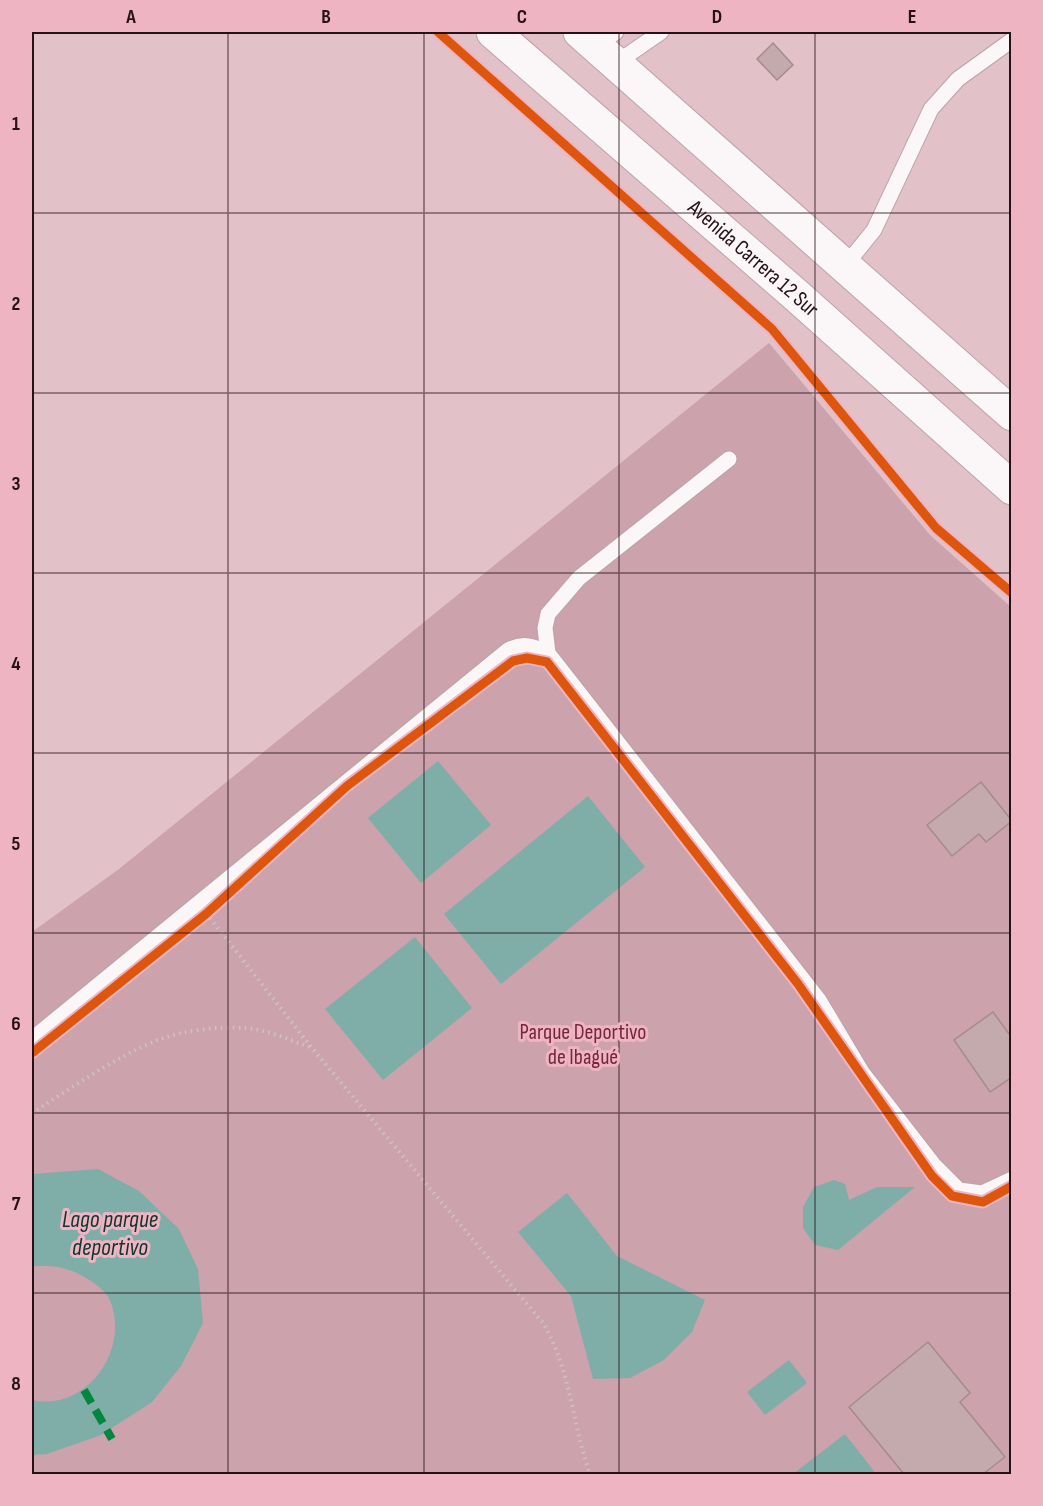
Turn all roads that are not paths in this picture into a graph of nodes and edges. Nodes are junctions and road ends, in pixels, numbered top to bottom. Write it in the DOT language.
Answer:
graph roads {
  1 [pos="493,32"];
  2 [pos="662,32"];
  3 [pos="1011,40"];
  4 [pos="602,43"];
  5 [pos="844,267"];
  6 [pos="1011,414"];
  7 [pos="729,459"];
  8 [pos="1011,488"];
  9 [pos="549,653"];
  10 [pos="32,1039"];
  11 [pos="1011,1179"];
  1 -- 8 [label="street, Avenida Carrera 12 Sur"];
  2 -- 4 [label="lane"];
  3 -- 5 [label="lane"];
  4 -- 5 [label="street"];
  5 -- 6 [label="street"];
  7 -- 9 [label="lane"];
  9 -- 10 [label="lane"];
  9 -- 11 [label="lane"];
}
